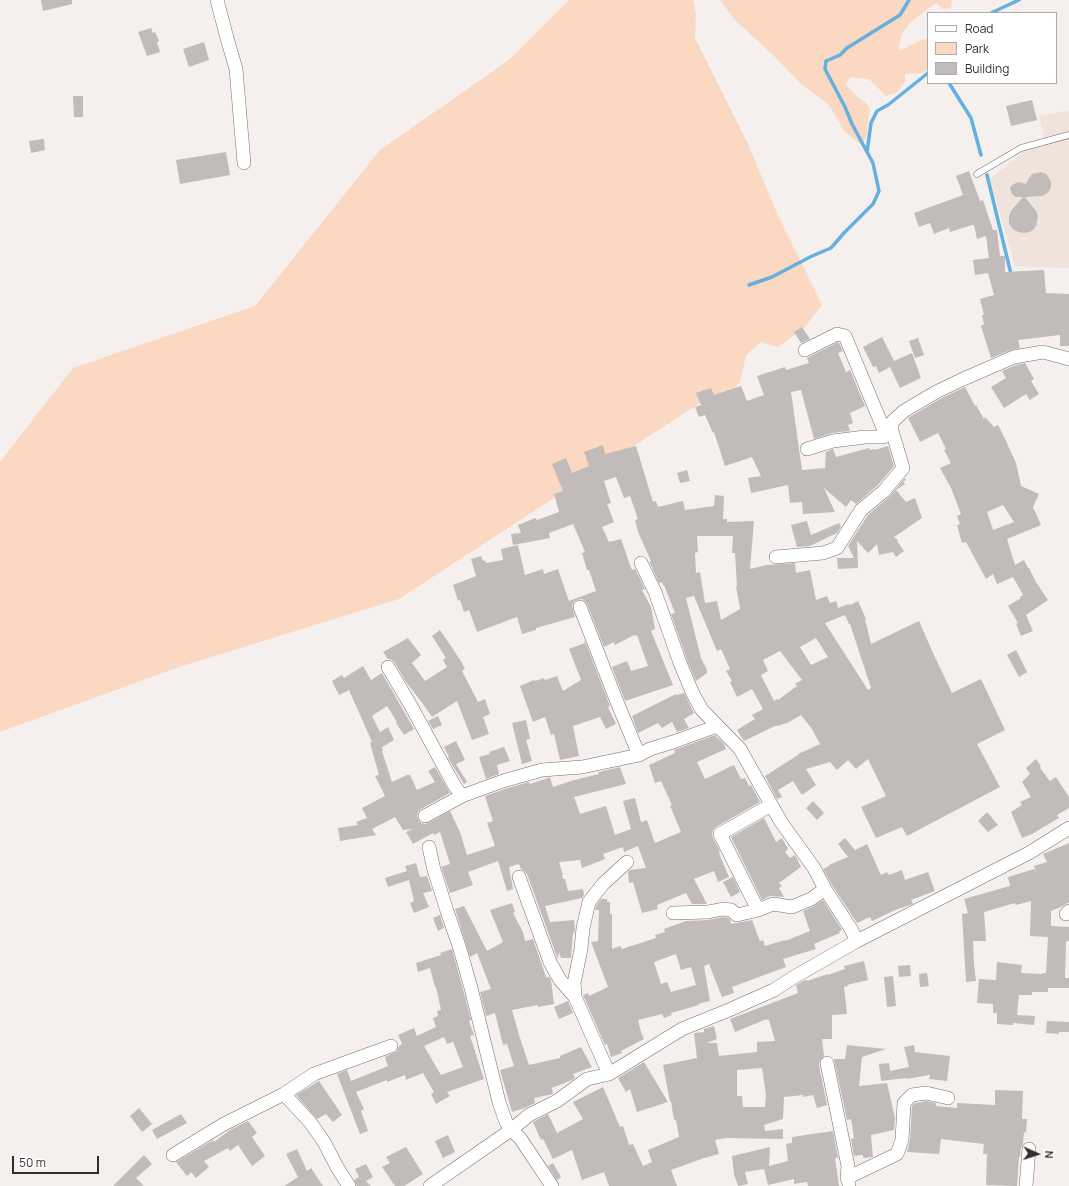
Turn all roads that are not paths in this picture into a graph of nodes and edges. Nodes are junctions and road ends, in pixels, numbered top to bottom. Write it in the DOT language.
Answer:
graph roads {
  1 [pos="217,0"];
  2 [pos="1069,135"];
  3 [pos="244,163"];
  4 [pos="977,174"];
  5 [pos="805,350"];
  6 [pos="1069,359"];
  7 [pos="889,433"];
  8 [pos="807,449"];
  9 [pos="776,557"];
  10 [pos="641,563"];
  11 [pos="580,606"];
  12 [pos="388,666"];
  13 [pos="717,726"];
  14 [pos="639,755"];
  15 [pos="462,796"];
  16 [pos="771,805"];
  17 [pos="425,816"];
  18 [pos="1069,828"];
  19 [pos="429,847"];
  20 [pos="627,862"];
  21 [pos="518,877"];
  22 [pos="825,889"];
  23 [pos="758,910"];
  24 [pos="673,912"];
  25 [pos="857,941"];
  26 [pos="575,997"];
  27 [pos="391,1046"];
  28 [pos="827,1064"];
  29 [pos="609,1074"];
  30 [pos="284,1094"];
  31 [pos="948,1098"];
  32 [pos="511,1130"];
  33 [pos="1029,1149"];
  34 [pos="174,1155"];
  35 [pos="848,1182"];
  36 [pos="349,1186"];
  37 [pos="430,1186"];
  38 [pos="552,1186"];
  39 [pos="1026,1186"];
  1 -- 3 [label="street"];
  2 -- 4 [label="lane"];
  5 -- 7 [label="street"];
  6 -- 7 [label="street"];
  7 -- 8 [label="street"];
  7 -- 9 [label="street"];
  10 -- 13 [label="street"];
  11 -- 14 [label="street"];
  12 -- 15 [label="street"];
  13 -- 14 [label="street"];
  13 -- 16 [label="street"];
  14 -- 15 [label="street"];
  15 -- 17 [label="street"];
  16 -- 22 [label="street"];
  16 -- 23 [label="street"];
  18 -- 25 [label="street"];
  19 -- 32 [label="street"];
  20 -- 26 [label="street"];
  21 -- 26 [label="street"];
  22 -- 23 [label="street"];
  22 -- 25 [label="street"];
  23 -- 24 [label="street"];
  25 -- 29 [label="street"];
  26 -- 29 [label="street"];
  27 -- 30 [label="street"];
  28 -- 35 [label="street"];
  29 -- 32 [label="street"];
  30 -- 34 [label="street"];
  30 -- 36 [label="street"];
  31 -- 35 [label="street"];
  32 -- 37 [label="street"];
  32 -- 38 [label="street"];
  33 -- 39 [label="street"];
}
